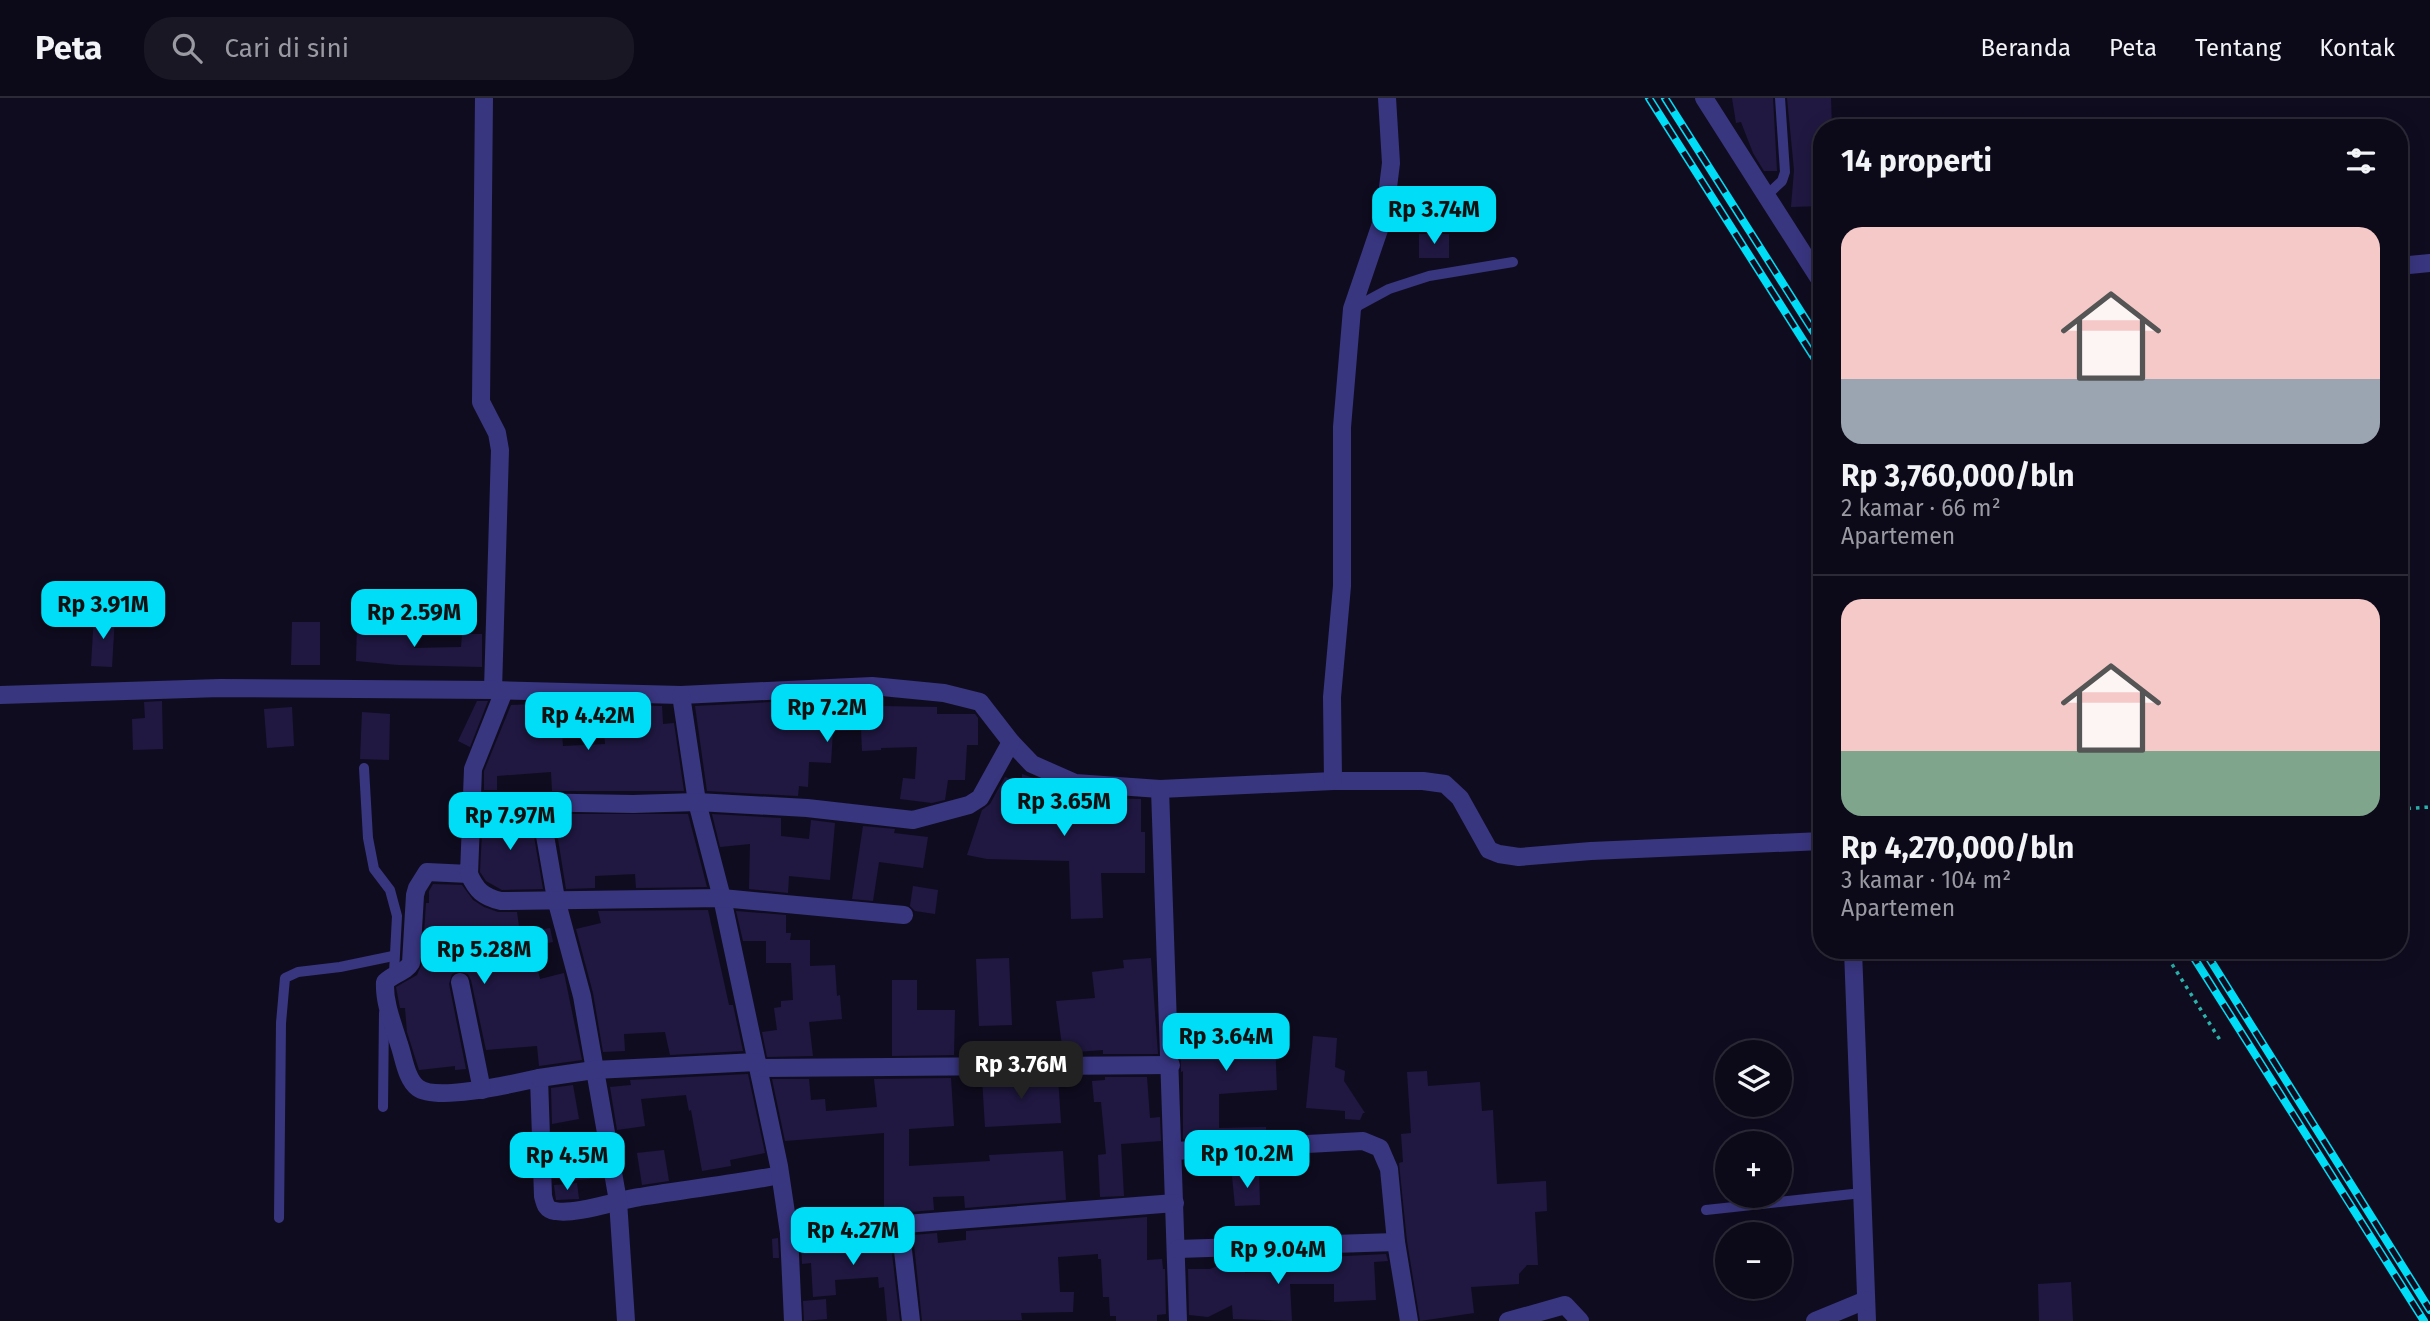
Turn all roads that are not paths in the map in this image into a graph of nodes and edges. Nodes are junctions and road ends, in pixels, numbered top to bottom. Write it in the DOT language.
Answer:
graph roads {
  1 [pos="484,98"];
  2 [pos="1387,98"];
  3 [pos="1704,98"];
  4 [pos="1780,98"];
  5 [pos="1766,197"];
  6 [pos="1513,262"];
  7 [pos="2430,263"];
  8 [pos="2408,265"];
  9 [pos="1813,269"];
  10 [pos="1352,309"];
  11 [pos="498,690"];
  12 [pos="0,695"];
  13 [pos="681,695"];
  14 [pos="1011,742"];
  15 [pos="365,768"];
  16 [pos="1333,781"];
  17 [pos="1160,789"];
  18 [pos="471,801"];
  19 [pos="539,801"];
  20 [pos="697,802"];
  21 [pos="1813,841"];
  22 [pos="469,874"];
  23 [pos="722,898"];
  24 [pos="556,899"];
  25 [pos="904,915"];
  26 [pos="1853,959"];
  27 [pos="393,965"];
  28 [pos="460,982"];
  29 [pos="384,991"];
  30 [pos="757,1065"];
  31 [pos="1171,1065"];
  32 [pos="594,1070"];
  33 [pos="539,1077"];
  34 [pos="482,1090"];
  35 [pos="383,1107"];
  36 [pos="1174,1151"];
  37 [pos="780,1175"];
  38 [pos="1862,1193"];
  39 [pos="618,1201"];
  40 [pos="1175,1203"];
  41 [pos="1706,1210"];
  42 [pos="279,1218"];
  43 [pos="900,1224"];
  44 [pos="789,1233"];
  45 [pos="1396,1242"];
  46 [pos="1177,1249"];
  47 [pos="1866,1300"];
  48 [pos="626,1321"];
  49 [pos="793,1321"];
  50 [pos="911,1321"];
  51 [pos="1178,1321"];
  52 [pos="1409,1321"];
  53 [pos="1508,1321"];
  54 [pos="1580,1321"];
  55 [pos="1815,1321"];
  56 [pos="1867,1321"];
  1 -- 11 [label="street"];
  2 -- 10 [label="street"];
  3 -- 5 [label="street"];
  4 -- 5 [label="lane"];
  5 -- 9 [label="street"];
  6 -- 10 [label="lane"];
  7 -- 8 [label="street"];
  10 -- 16 [label="street"];
  11 -- 12 [label="street"];
  11 -- 13 [label="street"];
  11 -- 18 [label="street"];
  13 -- 14 [label="street"];
  13 -- 20 [label="street"];
  14 -- 17 [label="street"];
  14 -- 20 [label="street"];
  15 -- 27 [label="lane"];
  16 -- 17 [label="street"];
  16 -- 21 [label="street"];
  17 -- 31 [label="street"];
  18 -- 19 [label="street"];
  18 -- 22 [label="street"];
  19 -- 20 [label="street"];
  19 -- 24 [label="street"];
  20 -- 23 [label="street"];
  22 -- 24 [label="street"];
  22 -- 27 [label="street"];
  23 -- 24 [label="street"];
  23 -- 25 [label="street"];
  23 -- 30 [label="street"];
  24 -- 32 [label="street"];
  26 -- 38 [label="street"];
  27 -- 29 [label="street"];
  27 -- 42 [label="lane"];
  28 -- 34 [label="street"];
  29 -- 34 [label="street"];
  29 -- 35 [label="lane"];
  30 -- 31 [label="street"];
  30 -- 32 [label="street"];
  30 -- 37 [label="street"];
  31 -- 36 [label="street"];
  32 -- 33 [label="street"];
  32 -- 39 [label="street"];
  33 -- 34 [label="street"];
  33 -- 39 [label="street"];
  36 -- 40 [label="street"];
  36 -- 45 [label="street"];
  37 -- 39 [label="street"];
  37 -- 44 [label="street"];
  38 -- 41 [label="lane"];
  38 -- 47 [label="street"];
  39 -- 48 [label="street"];
  40 -- 43 [label="street"];
  40 -- 46 [label="street"];
  43 -- 44 [label="street"];
  43 -- 50 [label="street"];
  44 -- 49 [label="street"];
  45 -- 46 [label="street"];
  45 -- 52 [label="street"];
  46 -- 51 [label="street"];
  47 -- 55 [label="street"];
  47 -- 56 [label="street"];
  53 -- 54 [label="street"];
}
